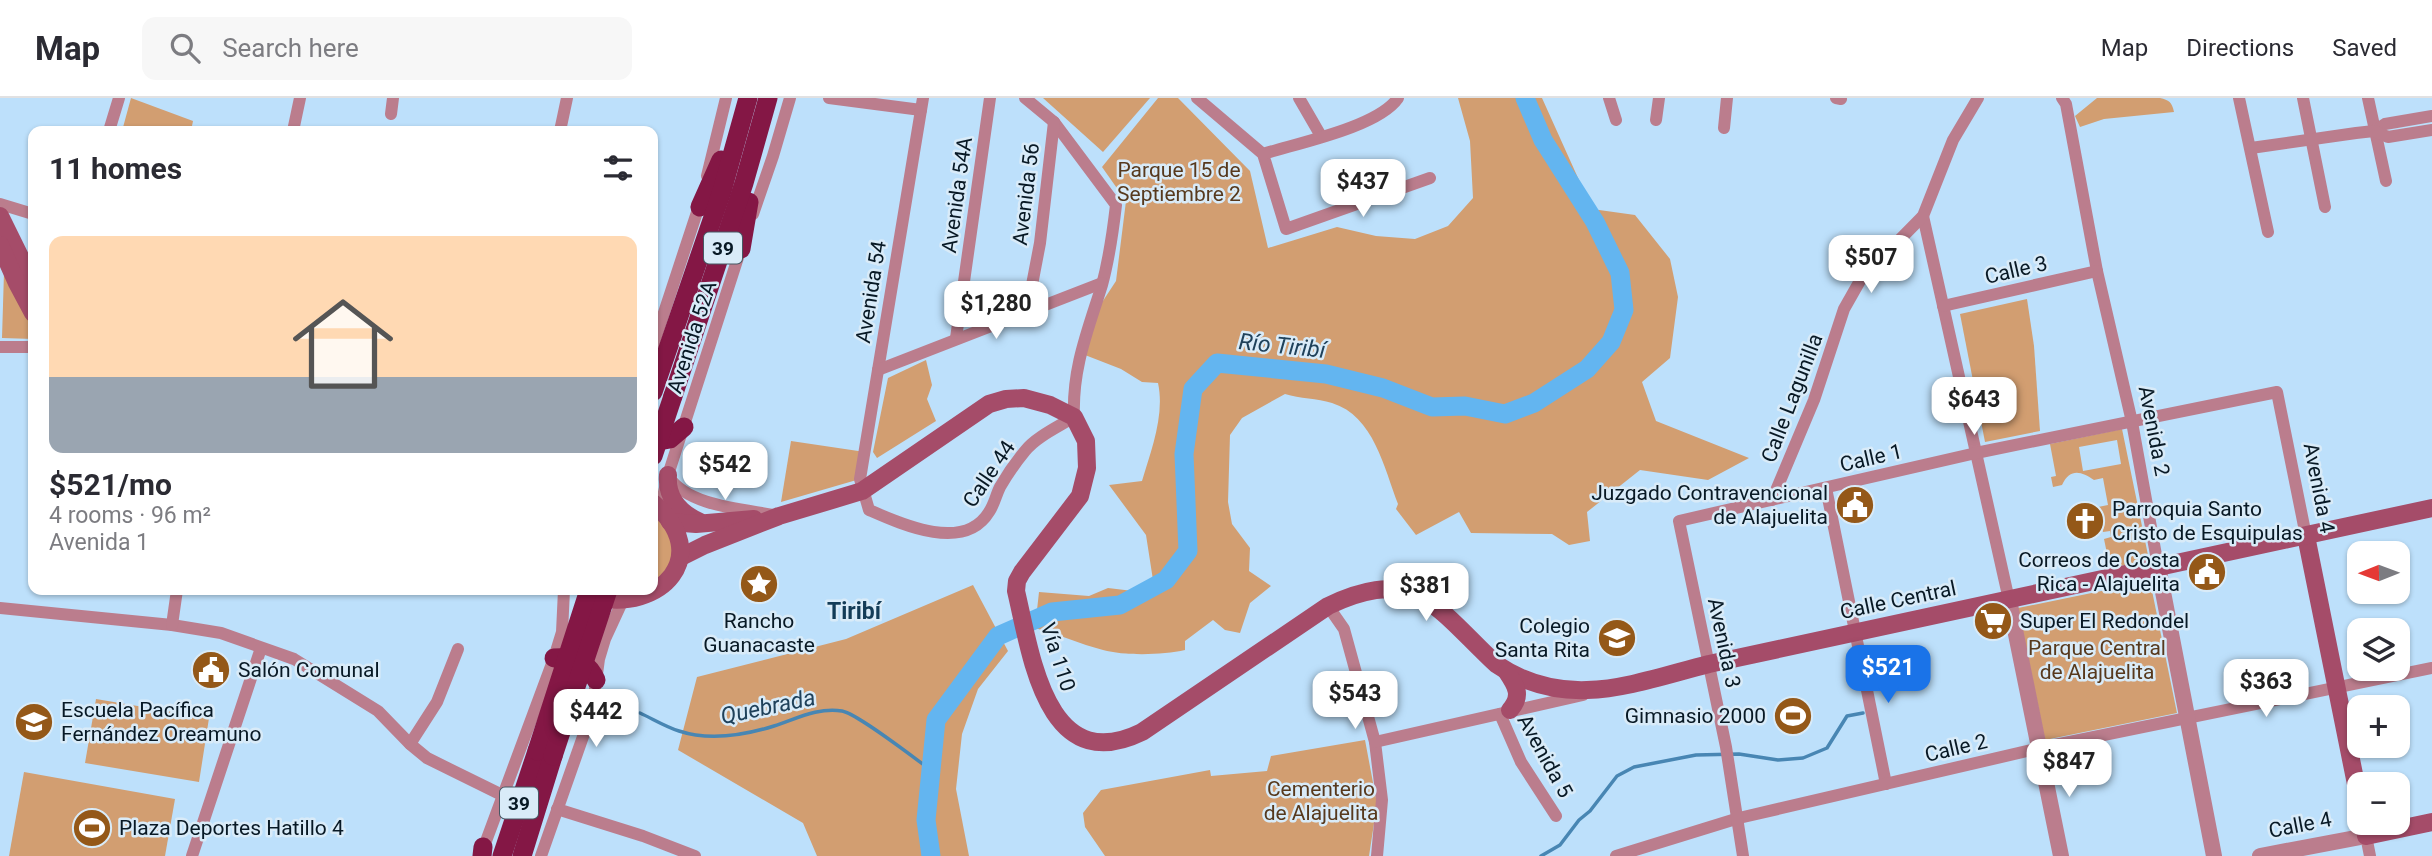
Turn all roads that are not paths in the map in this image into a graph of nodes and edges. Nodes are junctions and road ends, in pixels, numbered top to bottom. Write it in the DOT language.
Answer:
graph roads {
  1 [pos="119,98"];
  2 [pos="300,98"];
  3 [pos="393,98"];
  4 [pos="567,98"];
  5 [pos="726,98"];
  6 [pos="747,98"];
  7 [pos="768,98"];
  8 [pos="790,98"];
  9 [pos="829,98"];
  10 [pos="990,98"];
  11 [pos="1025,98"];
  12 [pos="1197,98"];
  13 [pos="1299,98"];
  14 [pos="1398,98"];
  15 [pos="1609,98"];
  16 [pos="1659,98"];
  17 [pos="1727,98"];
  18 [pos="1978,98"];
  19 [pos="2062,98"];
  20 [pos="2239,98"];
  21 [pos="2303,98"];
  22 [pos="2368,98"];
  23 [pos="922,104"];
  24 [pos="391,114"];
  25 [pos="2432,116"];
  26 [pos="763,118"];
  27 [pos="1616,120"];
  28 [pos="1656,120"];
  29 [pos="1054,122"];
  30 [pos="111,126"];
  31 [pos="294,126"];
  32 [pos="561,126"];
  33 [pos="1724,128"];
  34 [pos="2432,130"];
  35 [pos="2374,131"];
  36 [pos="1321,136"];
  37 [pos="2312,138"];
  38 [pos="2251,148"];
  39 [pos="1263,154"];
  40 [pos="1430,178"];
  41 [pos="2386,181"];
  42 [pos="0,204"];
  43 [pos="700,207"];
  44 [pos="2325,207"];
  45 [pos="28,212"];
  46 [pos="0,216"];
  47 [pos="1923,216"];
  48 [pos="2268,232"];
  49 [pos="0,245"];
  50 [pos="741,250"];
  51 [pos="2097,271"];
  52 [pos="28,273"];
  53 [pos="1102,283"];
  54 [pos="28,303"];
  55 [pos="1943,306"];
  56 [pos="1027,311"];
  57 [pos="658,321"];
  58 [pos="956,338"];
  59 [pos="0,346"];
  60 [pos="28,347"];
  61 [pos="878,370"];
  62 [pos="658,376"];
  63 [pos="2277,392"];
  64 [pos="1073,417"];
  65 [pos="2132,422"];
  66 [pos="684,427"];
  67 [pos="658,441"];
  68 [pos="658,441"];
  69 [pos="1976,453"];
  70 [pos="668,475"];
  71 [pos="1826,488"];
  72 [pos="862,492"];
  73 [pos="1772,500"];
  74 [pos="2432,508"];
  75 [pos="661,511"];
  76 [pos="779,516"];
  77 [pos="1679,521"];
  78 [pos="714,523"];
  79 [pos="2306,536"];
  80 [pos="681,557"];
  81 [pos="2158,566"];
  82 [pos="658,589"];
  83 [pos="176,595"];
  84 [pos="564,595"];
  85 [pos="588,595"];
  86 [pos="590,595"];
  87 [pos="616,595"];
  88 [pos="2009,600"];
  89 [pos="1328,606"];
  90 [pos="0,608"];
  91 [pos="172,625"];
  92 [pos="1857,632"];
  93 [pos="261,648"];
  94 [pos="458,649"];
  95 [pos="554,658"];
  96 [pos="1709,664"];
  97 [pos="2432,668"];
  98 [pos="1507,672"];
  99 [pos="596,680"];
  100 [pos="2338,688"];
  101 [pos="1602,691"];
  102 [pos="1505,712"];
  103 [pos="2187,717"];
  104 [pos="1375,742"];
  105 [pos="410,744"];
  106 [pos="2040,748"];
  107 [pos="545,753"];
  108 [pos="2354,772"];
  109 [pos="1886,784"];
  110 [pos="502,795"];
  111 [pos="557,808"];
  112 [pos="1556,816"];
  113 [pos="1739,818"];
  114 [pos="2432,822"];
  115 [pos="2410,824"];
  116 [pos="2347,834"];
  117 [pos="2366,835"];
  118 [pos="482,853"];
  119 [pos="192,856"];
  120 [pos="502,856"];
  121 [pos="522,856"];
  122 [pos="541,856"];
  123 [pos="695,856"];
  124 [pos="1377,856"];
  125 [pos="1616,856"];
  126 [pos="1743,856"];
  127 [pos="2062,856"];
  128 [pos="2214,856"];
  129 [pos="2260,856"];
  130 [pos="2370,856"];
  1 -- 30 [label="street"];
  2 -- 31 [label="street"];
  3 -- 24 [label="street"];
  4 -- 32 [label="street"];
  5 -- 43 [label="street"];
  6 -- 43 [label="highway"];
  6 -- 62 [label="highway, 39"];
  7 -- 26 [label="highway, 39"];
  8 -- 50 [label="street, Avenida 52A"];
  9 -- 23 [label="street"];
  10 -- 58 [label="street, Avenida 54A"];
  11 -- 29 [label="street"];
  12 -- 39 [label="street"];
  13 -- 36 [label="street"];
  14 -- 36 [label="street"];
  15 -- 27 [label="street"];
  16 -- 28 [label="street"];
  17 -- 33 [label="street"];
  18 -- 47 [label="street, Calle Lagunilla"];
  19 -- 51 [label="street, Avenida 2"];
  20 -- 38 [label="street"];
  21 -- 37 [label="street"];
  22 -- 35 [label="street"];
  23 -- 61 [label="street, Avenida 54"];
  25 -- 35 [label="street"];
  26 -- 50 [label="highway"];
  26 -- 67 [label="highway, 39, bridge"];
  29 -- 53 [label="street"];
  29 -- 56 [label="street, Avenida 56"];
  34 -- 35 [label="street"];
  35 -- 37 [label="street"];
  35 -- 41 [label="street"];
  36 -- 39 [label="street"];
  37 -- 38 [label="street"];
  37 -- 44 [label="street"];
  38 -- 48 [label="street"];
  39 -- 40 [label="street"];
  42 -- 45 [label="street"];
  43 -- 57 [label="street"];
  46 -- 52 [label="main road"];
  47 -- 55 [label="street"];
  47 -- 73 [label="street, Calle Lagunilla"];
  49 -- 54 [label="main road"];
  50 -- 66 [label="street, Avenida 52A"];
  51 -- 55 [label="street, Calle 3"];
  51 -- 65 [label="street, Avenida 2"];
  53 -- 56 [label="street"];
  53 -- 64 [label="street"];
  55 -- 69 [label="street"];
  56 -- 58 [label="street"];
  58 -- 61 [label="street"];
  59 -- 60 [label="street"];
  61 -- 72 [label="street, Avenida 54"];
  63 -- 65 [label="street, Calle 1"];
  63 -- 79 [label="street, Avenida 4"];
  64 -- 72 [label="main road"];
  64 -- 72 [label="street, Calle 44"];
  64 -- 89 [label="main road, Vía 110"];
  65 -- 69 [label="street, Calle 1"];
  65 -- 81 [label="street, Avenida 2"];
  66 -- 68 [label="highway"];
  66 -- 70 [label="street, Avenida 52A"];
  69 -- 71 [label="street, Calle 1"];
  69 -- 88 [label="street"];
  70 -- 75 [label="street, Avenida 52A"];
  70 -- 76 [label="street"];
  70 -- 78 [label="main road"];
  71 -- 73 [label="street, Calle 1"];
  71 -- 92 [label="street"];
  72 -- 76 [label="main road"];
  73 -- 77 [label="street, Calle 1"];
  74 -- 79 [label="main road, Calle Central"];
  75 -- 78 [label="main road"];
  75 -- 80 [label="main road"];
  76 -- 78 [label="main road"];
  76 -- 80 [label="main road"];
  77 -- 96 [label="street, Avenida 3"];
  79 -- 81 [label="main road, Calle Central"];
  79 -- 100 [label="main road, Avenida 4"];
  80 -- 82 [label="main road"];
  81 -- 88 [label="main road, Calle Central"];
  81 -- 103 [label="street, Avenida 2"];
  83 -- 91 [label="street"];
  84 -- 95 [label="street"];
  85 -- 107 [label="highway, 39, bridge"];
  86 -- 87 [label="main road"];
  87 -- 99 [label="street"];
  87 -- 107 [label="highway, 39, bridge"];
  88 -- 92 [label="main road, Calle Central"];
  88 -- 106 [label="street"];
  89 -- 98 [label="main road, Vía 110"];
  89 -- 104 [label="street"];
  90 -- 91 [label="street"];
  91 -- 93 [label="street"];
  92 -- 96 [label="main road, Calle Central"];
  92 -- 109 [label="street"];
  93 -- 105 [label="street"];
  93 -- 119 [label="street"];
  94 -- 105 [label="street"];
  95 -- 99 [label="highway"];
  95 -- 110 [label="street"];
  96 -- 101 [label="main road, Calle Central"];
  96 -- 113 [label="street, Avenida 3"];
  97 -- 100 [label="street, Calle 2"];
  98 -- 101 [label="main road, Vía 110"];
  98 -- 102 [label="main road"];
  99 -- 111 [label="street"];
  100 -- 103 [label="street, Calle 2"];
  100 -- 108 [label="main road, Avenida 4"];
  101 -- 102 [label="street, Calle Central"];
  102 -- 104 [label="street, Calle Central"];
  102 -- 112 [label="street, Avenida 5"];
  103 -- 106 [label="street, Calle 2"];
  103 -- 128 [label="street, Avenida 2"];
  104 -- 124 [label="street"];
  105 -- 110 [label="street"];
  106 -- 109 [label="street, Calle 2"];
  106 -- 127 [label="street"];
  107 -- 120 [label="highway, 39"];
  107 -- 121 [label="highway, 39"];
  109 -- 113 [label="street, Calle 2"];
  110 -- 118 [label="street"];
  111 -- 122 [label="street"];
  111 -- 123 [label="street"];
  113 -- 125 [label="street, Calle 2"];
  113 -- 126 [label="street, Avenida 3"];
  114 -- 115 [label="main road, Calle 4"];
  116 -- 129 [label="street, Calle 4"];
  117 -- 130 [label="street"];
}
